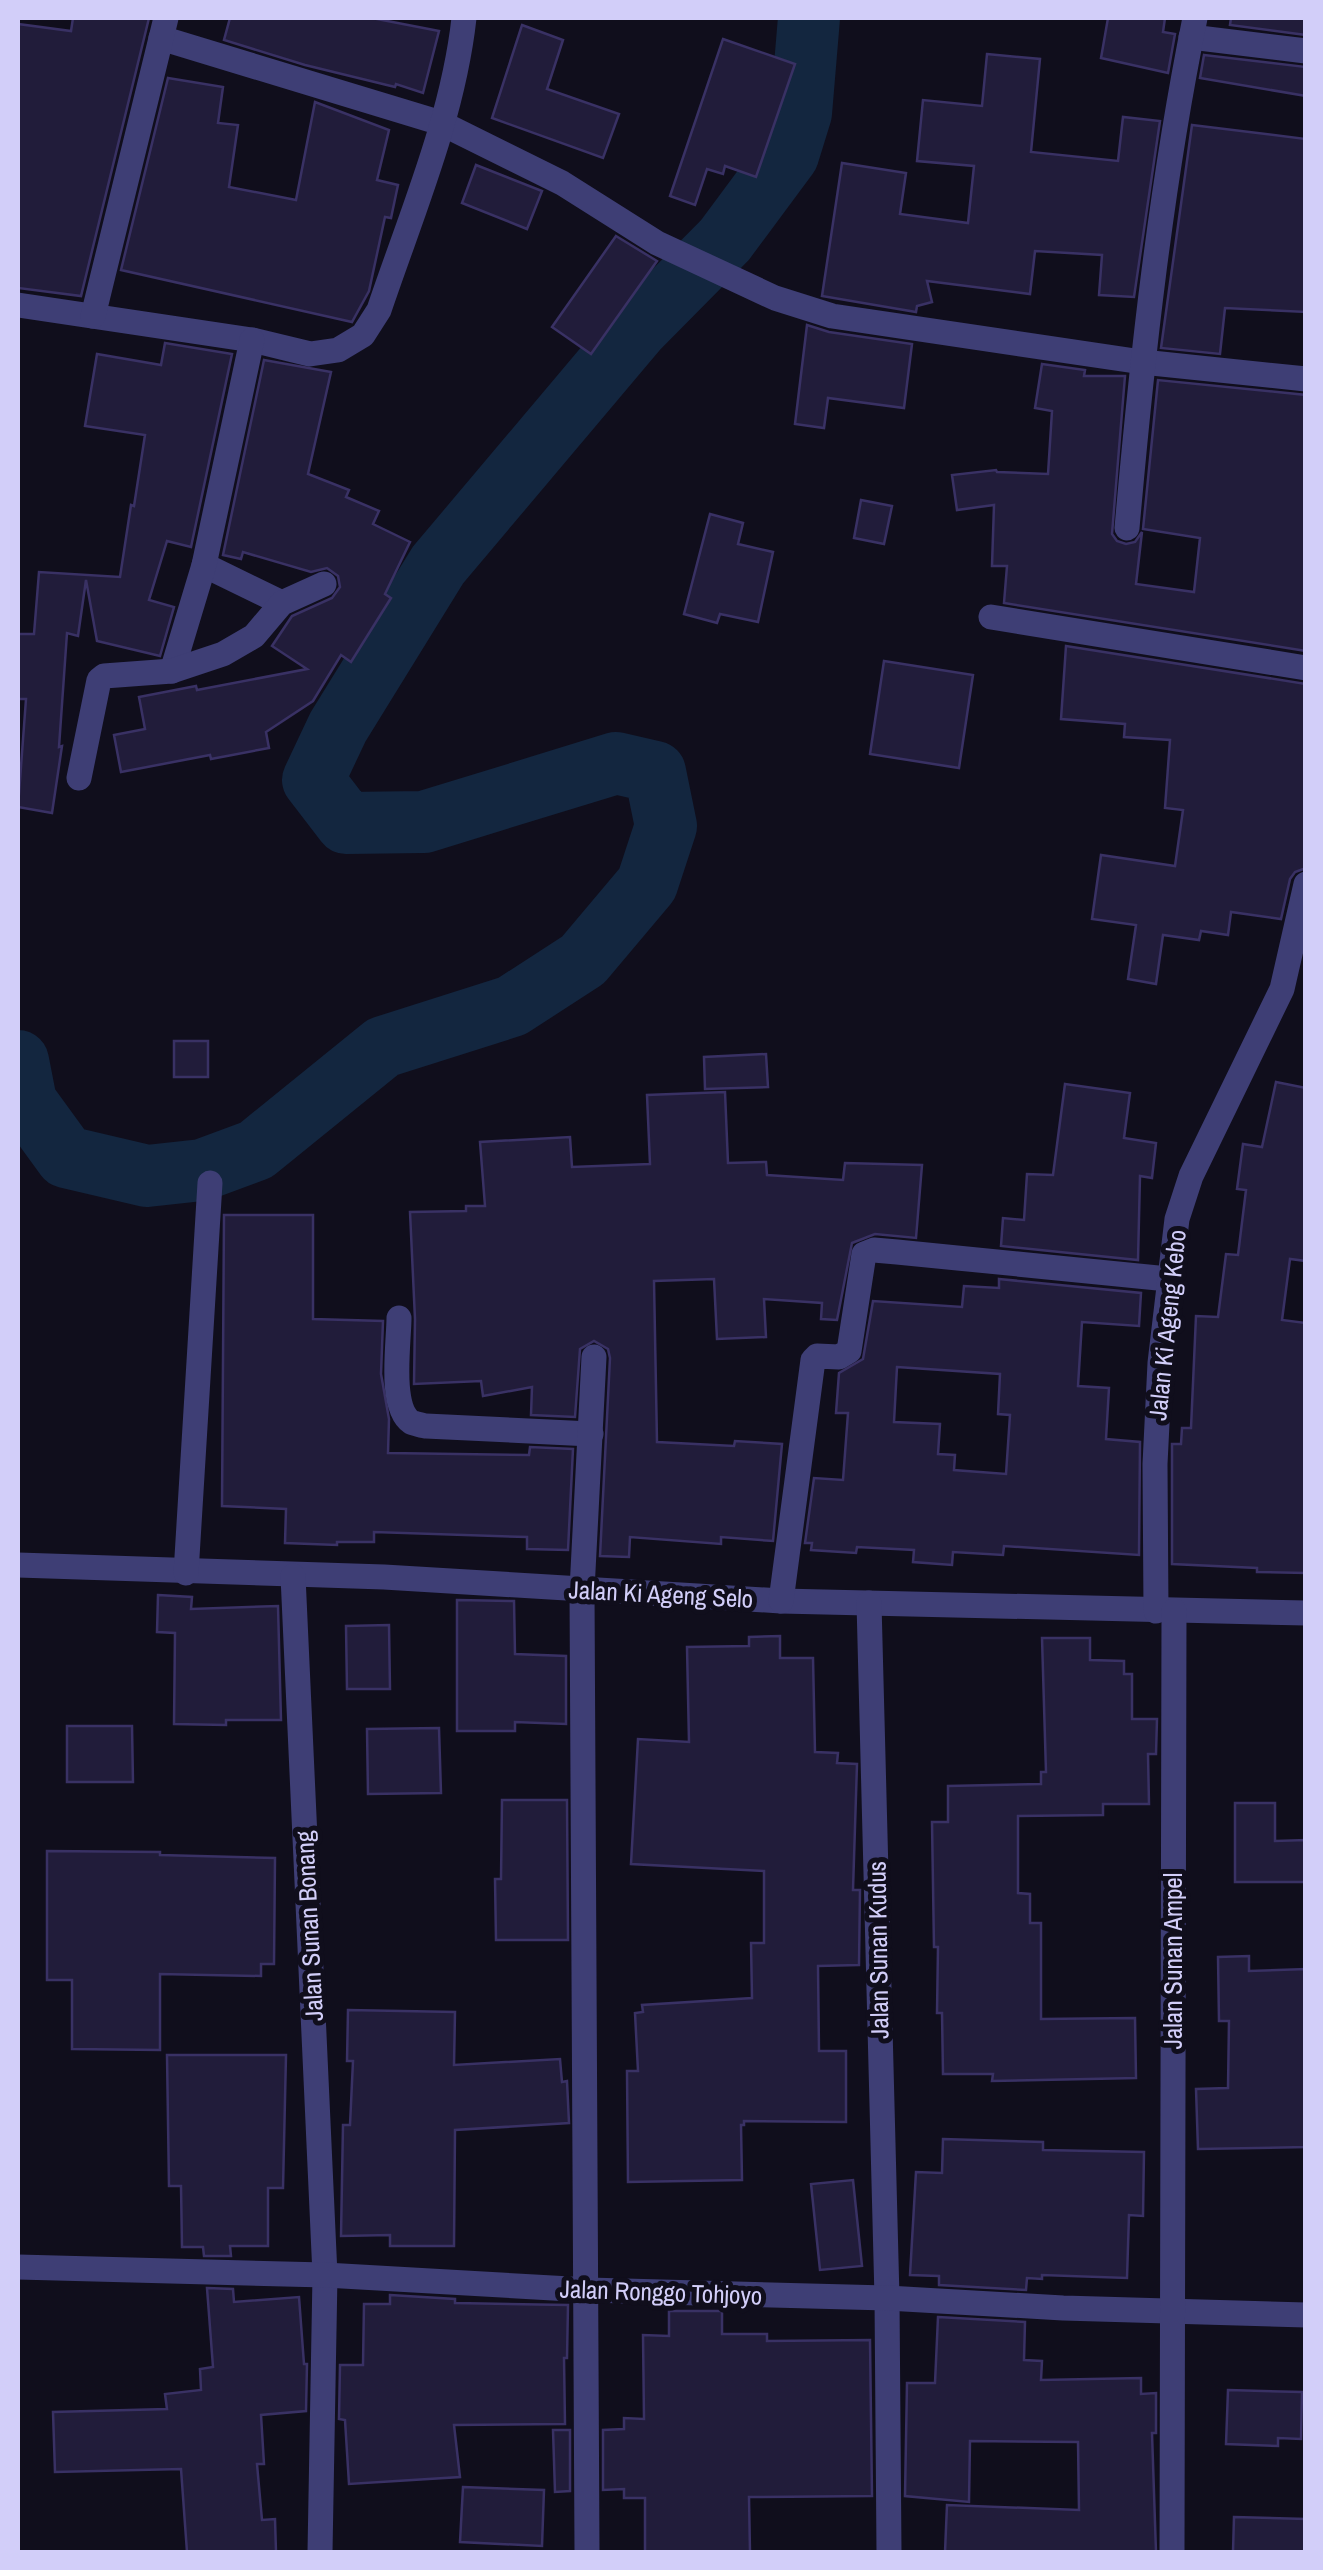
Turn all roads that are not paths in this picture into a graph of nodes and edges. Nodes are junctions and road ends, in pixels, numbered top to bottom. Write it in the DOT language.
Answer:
graph roads {
  1 [pos="464,18"];
  2 [pos="1193,27"];
  3 [pos="163,28"];
  4 [pos="1306,51"];
  5 [pos="441,122"];
  6 [pos="18,305"];
  7 [pos="92,316"];
  8 [pos="252,340"];
  9 [pos="1142,362"];
  10 [pos="1306,379"];
  11 [pos="1127,528"];
  12 [pos="204,564"];
  13 [pos="324,584"];
  14 [pos="282,602"];
  15 [pos="991,617"];
  16 [pos="1306,668"];
  17 [pos="172,671"];
  18 [pos="79,778"];
  19 [pos="1306,884"];
  20 [pos="210,1183"];
  21 [pos="1168,1279"];
  22 [pos="399,1318"];
  23 [pos="594,1357"];
  24 [pos="591,1434"];
  25 [pos="18,1565"];
  26 [pos="186,1573"];
  27 [pos="293,1576"];
  28 [pos="582,1590"];
  29 [pos="781,1601"];
  30 [pos="869,1603"];
  31 [pos="1165,1611"];
  32 [pos="1306,1613"];
  33 [pos="18,2268"];
  34 [pos="325,2276"];
  35 [pos="588,2290"];
  36 [pos="886,2298"];
  37 [pos="1172,2312"];
  38 [pos="1306,2315"];
  39 [pos="320,2552"];
  40 [pos="587,2552"];
  41 [pos="889,2552"];
  42 [pos="1172,2552"];
  1 -- 5 [label="street"];
  2 -- 4 [label="street"];
  2 -- 9 [label="street"];
  3 -- 5 [label="street"];
  3 -- 7 [label="street"];
  5 -- 8 [label="street"];
  5 -- 9 [label="street"];
  6 -- 7 [label="street"];
  7 -- 8 [label="street"];
  8 -- 12 [label="street"];
  9 -- 10 [label="street"];
  9 -- 11 [label="street"];
  12 -- 14 [label="street"];
  12 -- 17 [label="street"];
  13 -- 14 [label="street"];
  14 -- 17 [label="street"];
  15 -- 16 [label="street"];
  17 -- 18 [label="street"];
  19 -- 21 [label="street, Jalan Ki Ageng Kebo"];
  20 -- 26 [label="street"];
  21 -- 29 [label="street"];
  21 -- 31 [label="street, Jalan Ki Ageng Kebo"];
  22 -- 24 [label="street"];
  23 -- 24 [label="street"];
  24 -- 28 [label="street"];
  25 -- 26 [label="street, Jalan Ki Ageng Selo"];
  26 -- 27 [label="street, Jalan Ki Ageng Selo"];
  27 -- 28 [label="street, Jalan Ki Ageng Selo"];
  27 -- 34 [label="street, Jalan Sunan Bonang"];
  28 -- 29 [label="street, Jalan Ki Ageng Selo"];
  28 -- 35 [label="street"];
  29 -- 30 [label="street, Jalan Ki Ageng Selo"];
  30 -- 31 [label="street, Jalan Ki Ageng Selo"];
  30 -- 36 [label="street, Jalan Sunan Kudus"];
  31 -- 32 [label="street, Jalan Ki Ageng Selo"];
  31 -- 37 [label="street, Jalan Sunan Ampel"];
  33 -- 34 [label="street, Jalan Ronggo Tohjoyo"];
  34 -- 35 [label="street, Jalan Ronggo Tohjoyo"];
  34 -- 39 [label="street, Jalan Sunan Bonang"];
  35 -- 36 [label="street, Jalan Ronggo Tohjoyo"];
  35 -- 40 [label="street"];
  36 -- 37 [label="street, Jalan Ronggo Tohjoyo"];
  36 -- 41 [label="street, Jalan Sunan Kudus"];
  37 -- 38 [label="street, Jalan Ronggo Tohjoyo"];
  37 -- 42 [label="street, Jalan Sunan Ampel"];
}
